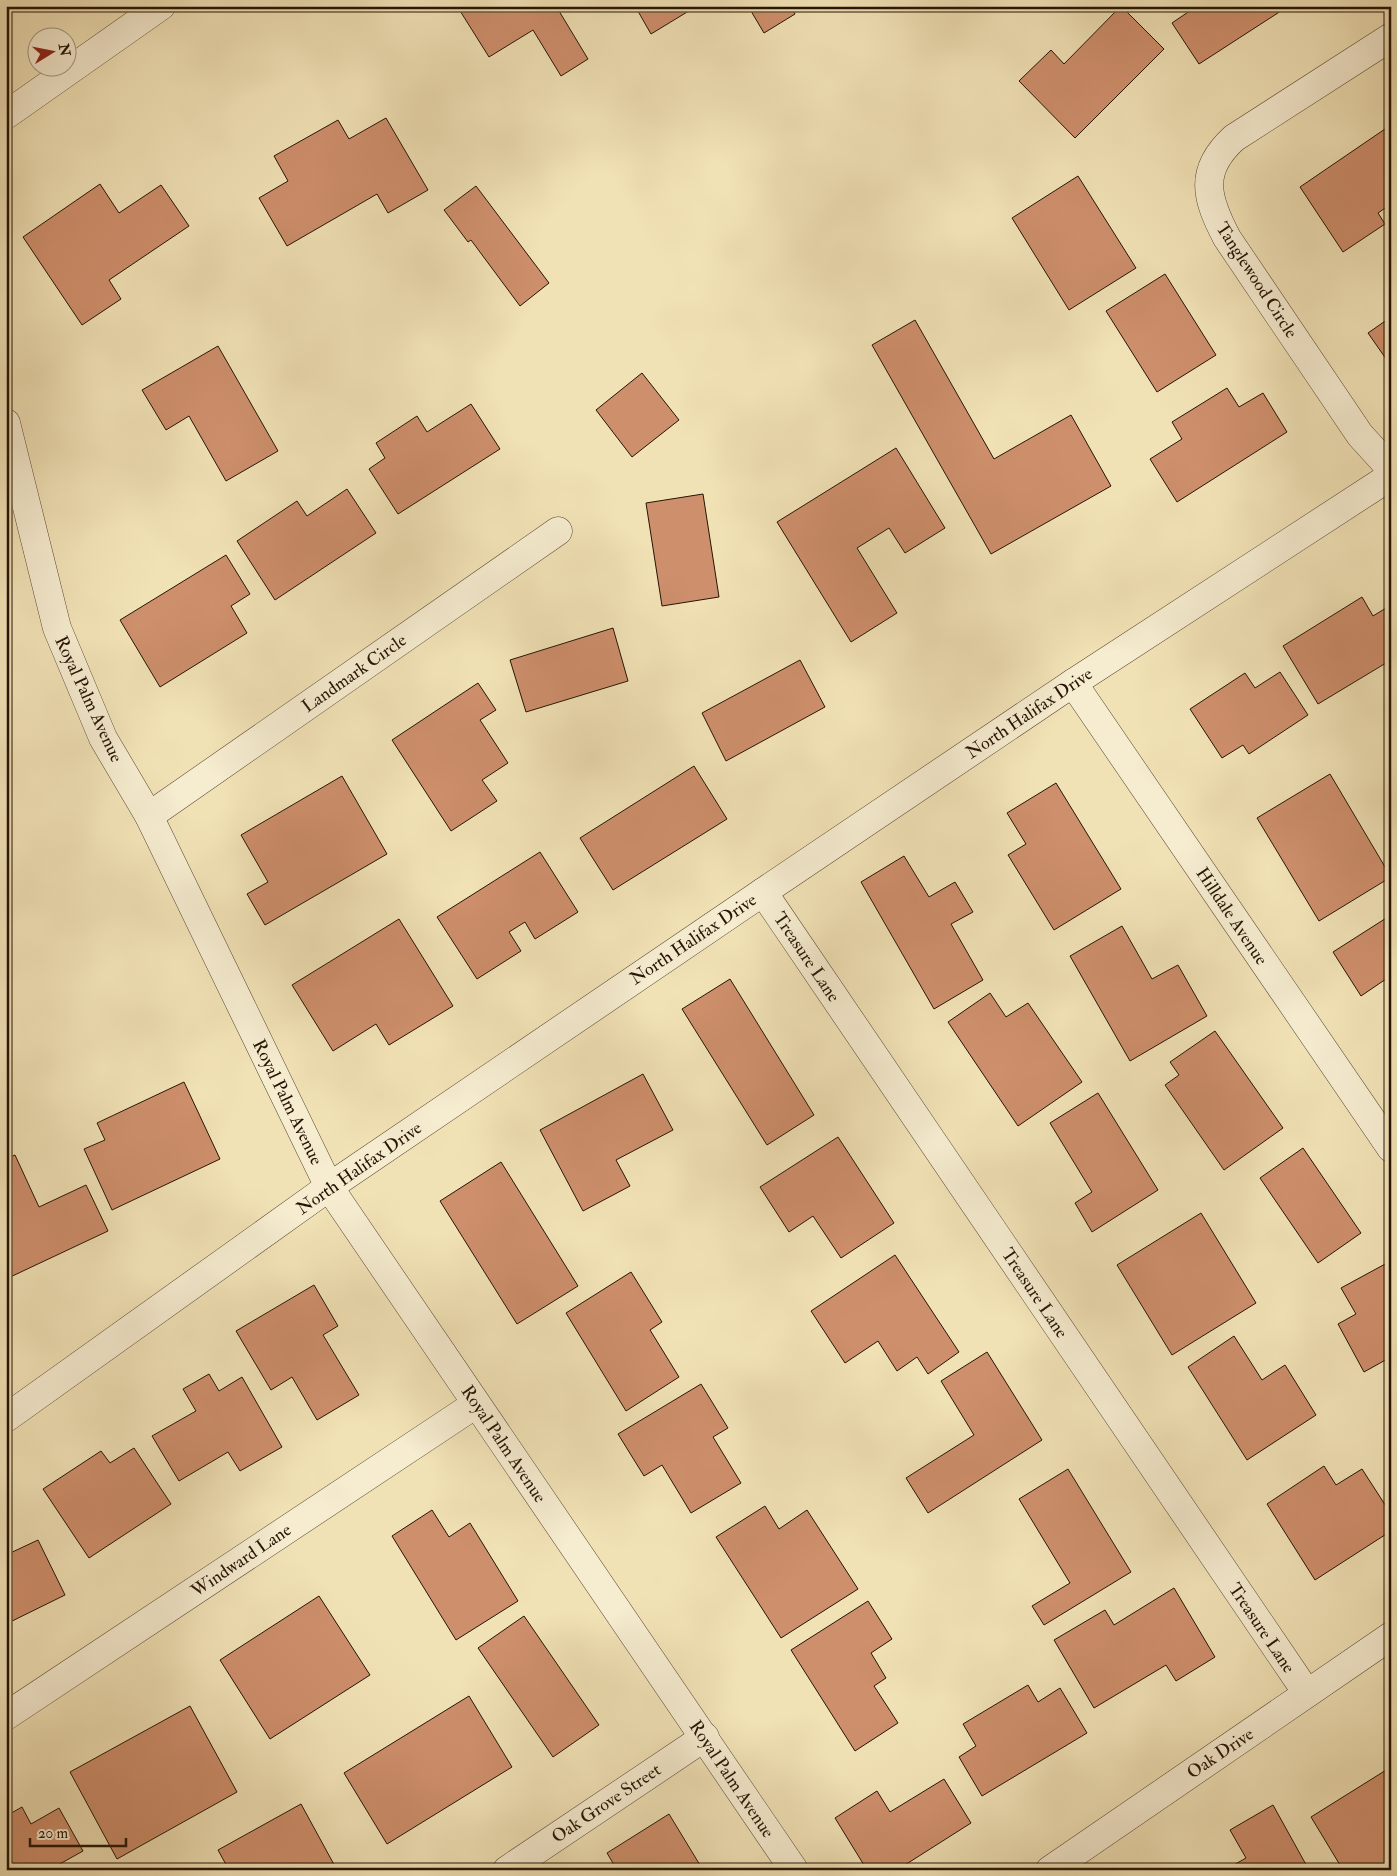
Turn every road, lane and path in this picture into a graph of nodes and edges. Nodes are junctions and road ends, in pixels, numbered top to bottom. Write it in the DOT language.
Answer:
graph roads {
  1 [pos="161,6"];
  2 [pos="1391,36"];
  3 [pos="6,115"];
  4 [pos="6,423"];
  5 [pos="1391,469"];
  6 [pos="1391,476"];
  7 [pos="558,531"];
  8 [pos="1073,683"];
  9 [pos="149,816"];
  10 [pos="763,892"];
  11 [pos="1391,1148"];
  12 [pos="329,1187"];
  13 [pos="476,1404"];
  14 [pos="6,1418"];
  15 [pos="1391,1636"];
  16 [pos="1307,1693"];
  17 [pos="6,1716"];
  18 [pos="704,1737"];
  19 [pos="507,1870"];
  20 [pos="794,1870"];
  21 [pos="1050,1870"];
  1 -- 3 [label="street"];
  2 -- 5 [label="street, Tanglewood Circle"];
  4 -- 9 [label="street, Royal Palm Avenue"];
  6 -- 8 [label="street, North Halifax Drive"];
  7 -- 9 [label="street, Landmark Circle"];
  8 -- 10 [label="street, North Halifax Drive"];
  8 -- 11 [label="street, Hilldale Avenue"];
  9 -- 12 [label="street, Royal Palm Avenue"];
  10 -- 12 [label="street, North Halifax Drive"];
  10 -- 16 [label="street, Treasure Lane"];
  12 -- 13 [label="street, Royal Palm Avenue"];
  12 -- 14 [label="street, North Halifax Drive"];
  13 -- 17 [label="street, Windward Lane"];
  13 -- 18 [label="street, Royal Palm Avenue"];
  15 -- 16 [label="street, Oak Drive"];
  16 -- 21 [label="street, Oak Drive"];
  18 -- 19 [label="street, Oak Grove Street"];
  18 -- 20 [label="street, Royal Palm Avenue"];
}
